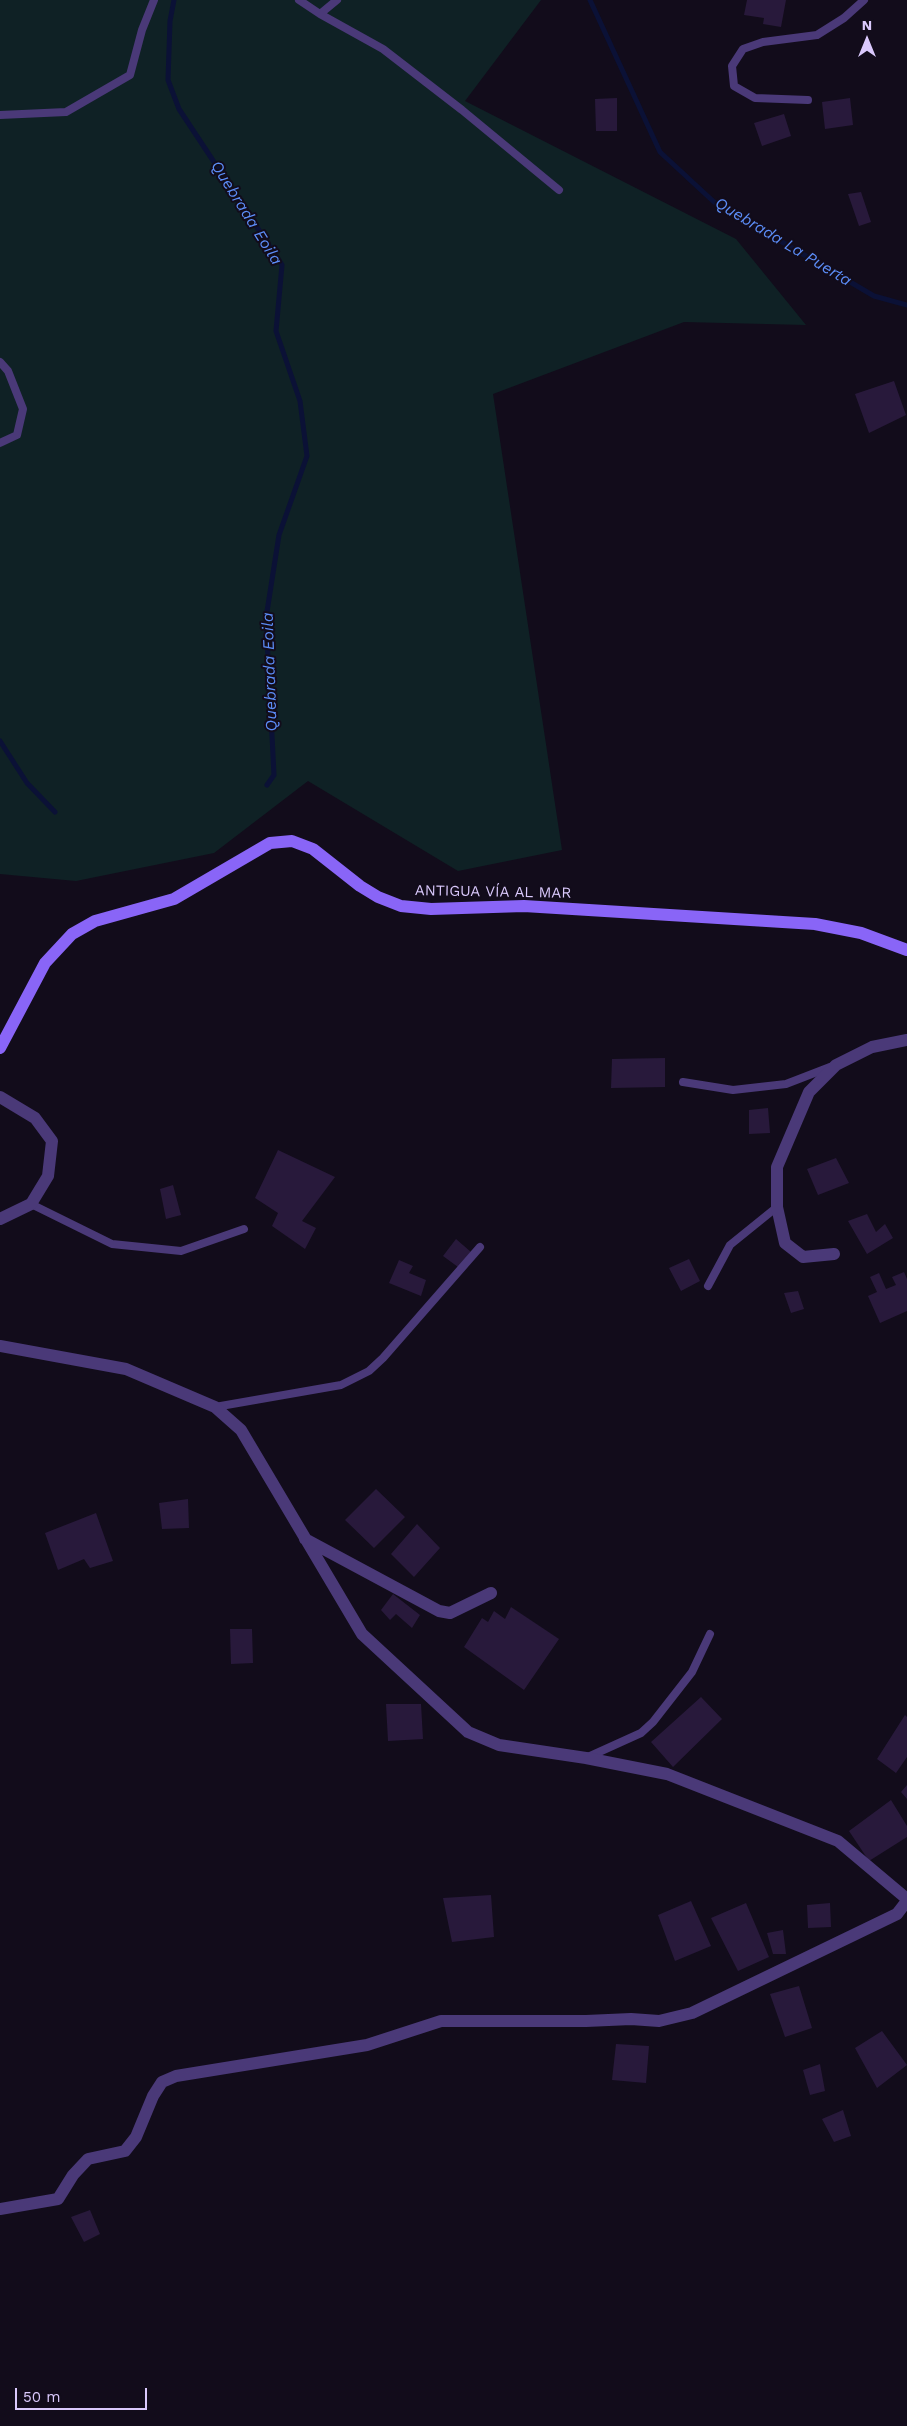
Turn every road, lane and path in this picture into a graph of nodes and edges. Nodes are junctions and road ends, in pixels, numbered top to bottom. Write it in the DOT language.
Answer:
graph roads {
  1 [pos="154,0"];
  2 [pos="299,0"];
  3 [pos="337,0"];
  4 [pos="864,0"];
  5 [pos="320,14"];
  6 [pos="808,100"];
  7 [pos="0,115"];
  8 [pos="559,190"];
  9 [pos="0,362"];
  10 [pos="0,443"];
  11 [pos="907,950"];
  12 [pos="907,1040"];
  13 [pos="0,1048"];
  14 [pos="836,1065"];
  15 [pos="683,1082"];
  16 [pos="0,1097"];
  17 [pos="31,1204"];
  18 [pos="777,1207"];
  19 [pos="0,1219"];
  20 [pos="244,1229"];
  21 [pos="480,1247"];
  22 [pos="834,1254"];
  23 [pos="708,1286"];
  24 [pos="0,1346"];
  25 [pos="215,1407"];
  26 [pos="305,1538"];
  27 [pos="491,1593"];
  28 [pos="710,1634"];
  29 [pos="586,1758"];
  30 [pos="907,1900"];
  31 [pos="0,2209"];
  1 -- 7 [label="lane"];
  2 -- 5 [label="lane"];
  3 -- 5 [label="lane"];
  4 -- 6 [label="lane"];
  5 -- 8 [label="lane"];
  9 -- 10 [label="lane"];
  11 -- 13 [label="main road, ANTIGUA VÍA AL MAR"];
  12 -- 14 [label="street"];
  14 -- 15 [label="lane"];
  14 -- 18 [label="street"];
  16 -- 17 [label="street"];
  17 -- 19 [label="street"];
  17 -- 20 [label="lane"];
  18 -- 22 [label="street"];
  18 -- 23 [label="lane"];
  21 -- 25 [label="lane"];
  24 -- 25 [label="street"];
  25 -- 26 [label="street"];
  26 -- 27 [label="street"];
  26 -- 29 [label="street"];
  28 -- 29 [label="lane"];
  29 -- 30 [label="street"];
  30 -- 31 [label="street"];
}
